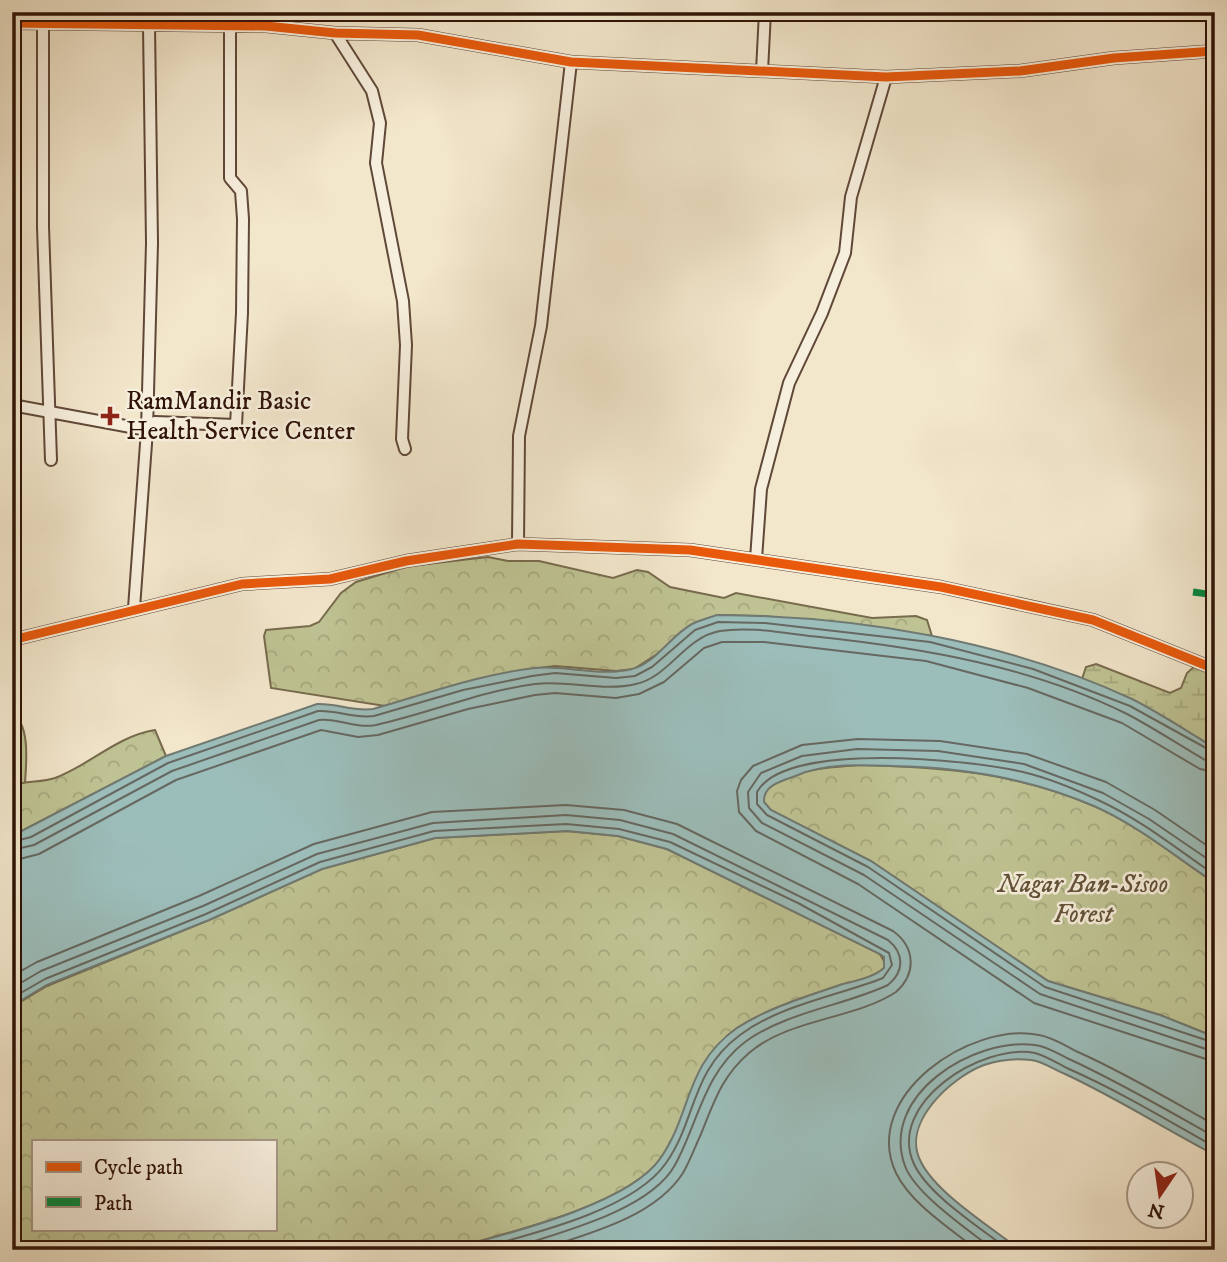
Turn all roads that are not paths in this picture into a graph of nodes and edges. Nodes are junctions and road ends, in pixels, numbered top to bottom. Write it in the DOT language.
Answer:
graph roads {
  1 [pos="264,12"];
  2 [pos="765,12"];
  3 [pos="12,23"];
  4 [pos="43,24"];
  5 [pos="149,26"];
  6 [pos="230,26"];
  7 [pos="266,26"];
  8 [pos="335,33"];
  9 [pos="1215,51"];
  10 [pos="571,62"];
  11 [pos="762,71"];
  12 [pos="886,77"];
  13 [pos="12,405"];
  14 [pos="49,412"];
  15 [pos="147,430"];
  16 [pos="405,449"];
  17 [pos="51,460"];
  18 [pos="518,544"];
  19 [pos="756,559"];
  20 [pos="134,608"];
  21 [pos="12,640"];
  22 [pos="1215,669"];
  1 -- 7 [label="street"];
  2 -- 11 [label="street"];
  3 -- 4 [label="street"];
  4 -- 5 [label="street"];
  4 -- 14 [label="street"];
  5 -- 6 [label="street"];
  5 -- 15 [label="street"];
  6 -- 7 [label="street"];
  6 -- 15 [label="street"];
  7 -- 8 [label="street"];
  8 -- 10 [label="street"];
  8 -- 16 [label="street"];
  9 -- 12 [label="street"];
  10 -- 11 [label="street"];
  10 -- 18 [label="street"];
  11 -- 12 [label="street"];
  12 -- 19 [label="street"];
  13 -- 14 [label="street"];
  14 -- 15 [label="street"];
  14 -- 17 [label="street"];
  15 -- 20 [label="street"];
  18 -- 19 [label="street"];
  18 -- 20 [label="street"];
  19 -- 22 [label="street"];
  20 -- 21 [label="street"];
}
